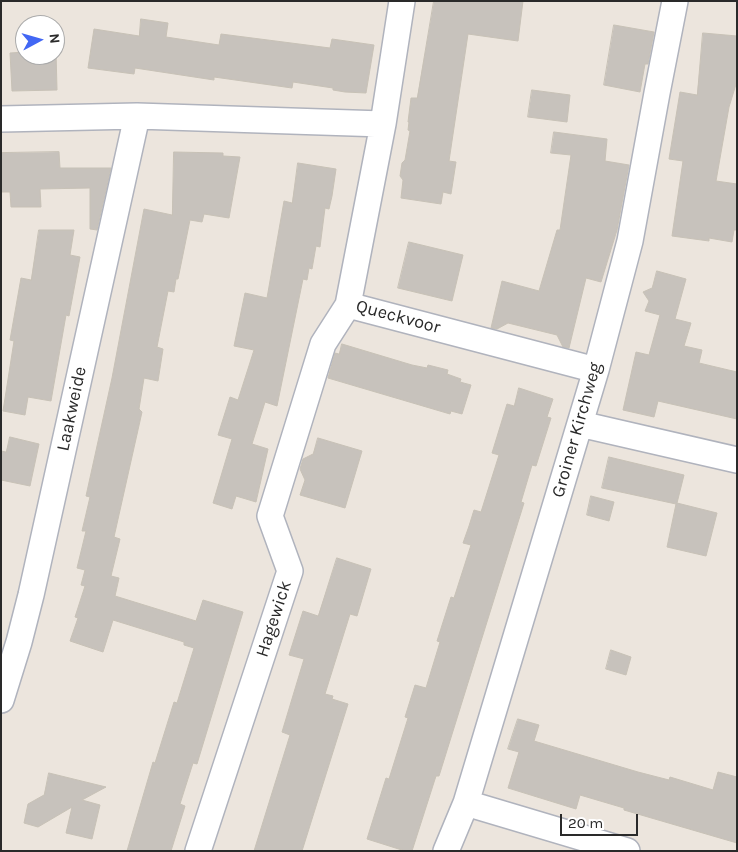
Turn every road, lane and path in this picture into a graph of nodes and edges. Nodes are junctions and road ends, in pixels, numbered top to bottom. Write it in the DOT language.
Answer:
graph roads {
  1 [pos="402,1"];
  2 [pos="675,1"];
  3 [pos="137,116"];
  4 [pos="1,119"];
  5 [pos="383,124"];
  6 [pos="348,305"];
  7 [pos="596,370"];
  8 [pos="580,424"];
  9 [pos="737,460"];
  10 [pos="1,700"];
  11 [pos="466,802"];
  12 [pos="198,851"];
  13 [pos="446,851"];
  14 [pos="627,851"];
  1 -- 5 [label="street, Queckvoor"];
  2 -- 7 [label="street, Groiner Kirchweg"];
  3 -- 4 [label="street"];
  3 -- 5 [label="street"];
  3 -- 10 [label="street, Laakweide"];
  5 -- 6 [label="street, Queckvoor"];
  6 -- 7 [label="street, Queckvoor"];
  6 -- 12 [label="street, Hagewick"];
  7 -- 8 [label="street, Groiner Kirchweg"];
  8 -- 9 [label="street"];
  8 -- 11 [label="street, Groiner Kirchweg"];
  11 -- 13 [label="street, Groiner Kirchweg"];
  11 -- 14 [label="street"];
}
